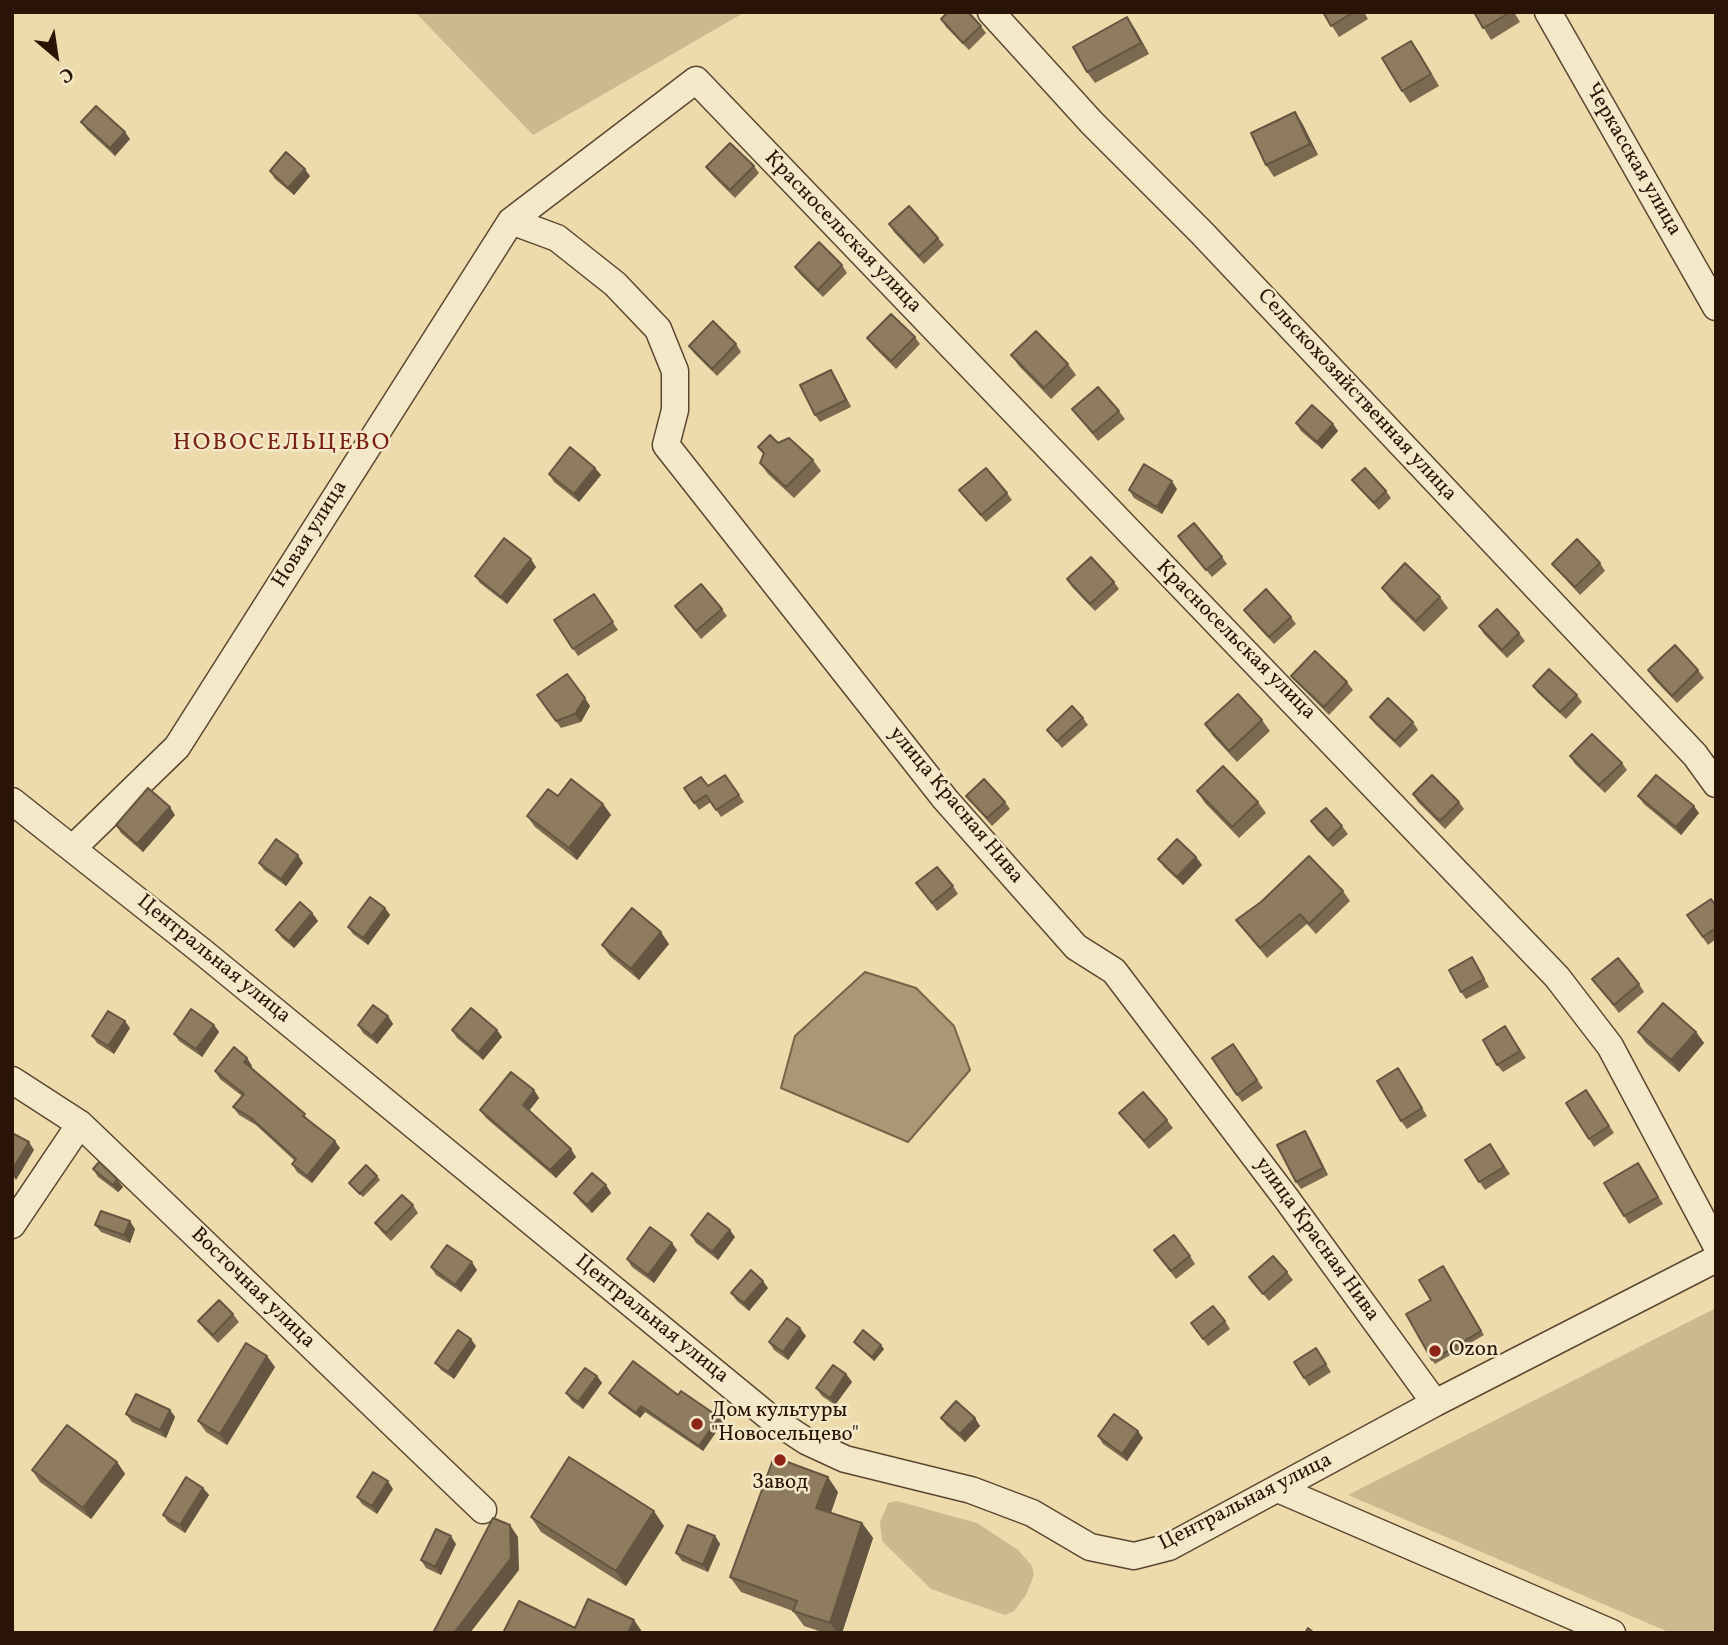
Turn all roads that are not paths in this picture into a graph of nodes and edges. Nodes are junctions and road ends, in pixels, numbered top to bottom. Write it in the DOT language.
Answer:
graph roads {
  1 [pos="991,12"];
  2 [pos="1548,12"];
  3 [pos="696,80"];
  4 [pos="510,221"];
  5 [pos="1716,307"];
  6 [pos="1716,784"];
  7 [pos="12,800"];
  8 [pos="74,848"];
  9 [pos="12,1080"];
  10 [pos="80,1124"];
  11 [pos="12,1225"];
  12 [pos="1716,1245"];
  13 [pos="1716,1259"];
  14 [pos="1435,1403"];
  15 [pos="1278,1489"];
  16 [pos="483,1510"];
  17 [pos="1612,1633"];
  1 -- 6 [label="street, Сельскохозяйственная улица"];
  2 -- 5 [label="street, Черкасская улица"];
  3 -- 4 [label="street, Новая улица"];
  3 -- 12 [label="street, Красносельская улица"];
  4 -- 8 [label="street, Новая улица"];
  4 -- 14 [label="street, улица Красная Нива"];
  7 -- 8 [label="street, Центральная улица"];
  8 -- 15 [label="street, Центральная улица"];
  9 -- 10 [label="street, Восточная улица"];
  10 -- 11 [label="street"];
  10 -- 16 [label="street, Восточная улица"];
  13 -- 14 [label="street, Центральная улица"];
  14 -- 15 [label="street, Центральная улица"];
  15 -- 17 [label="street"];
}
